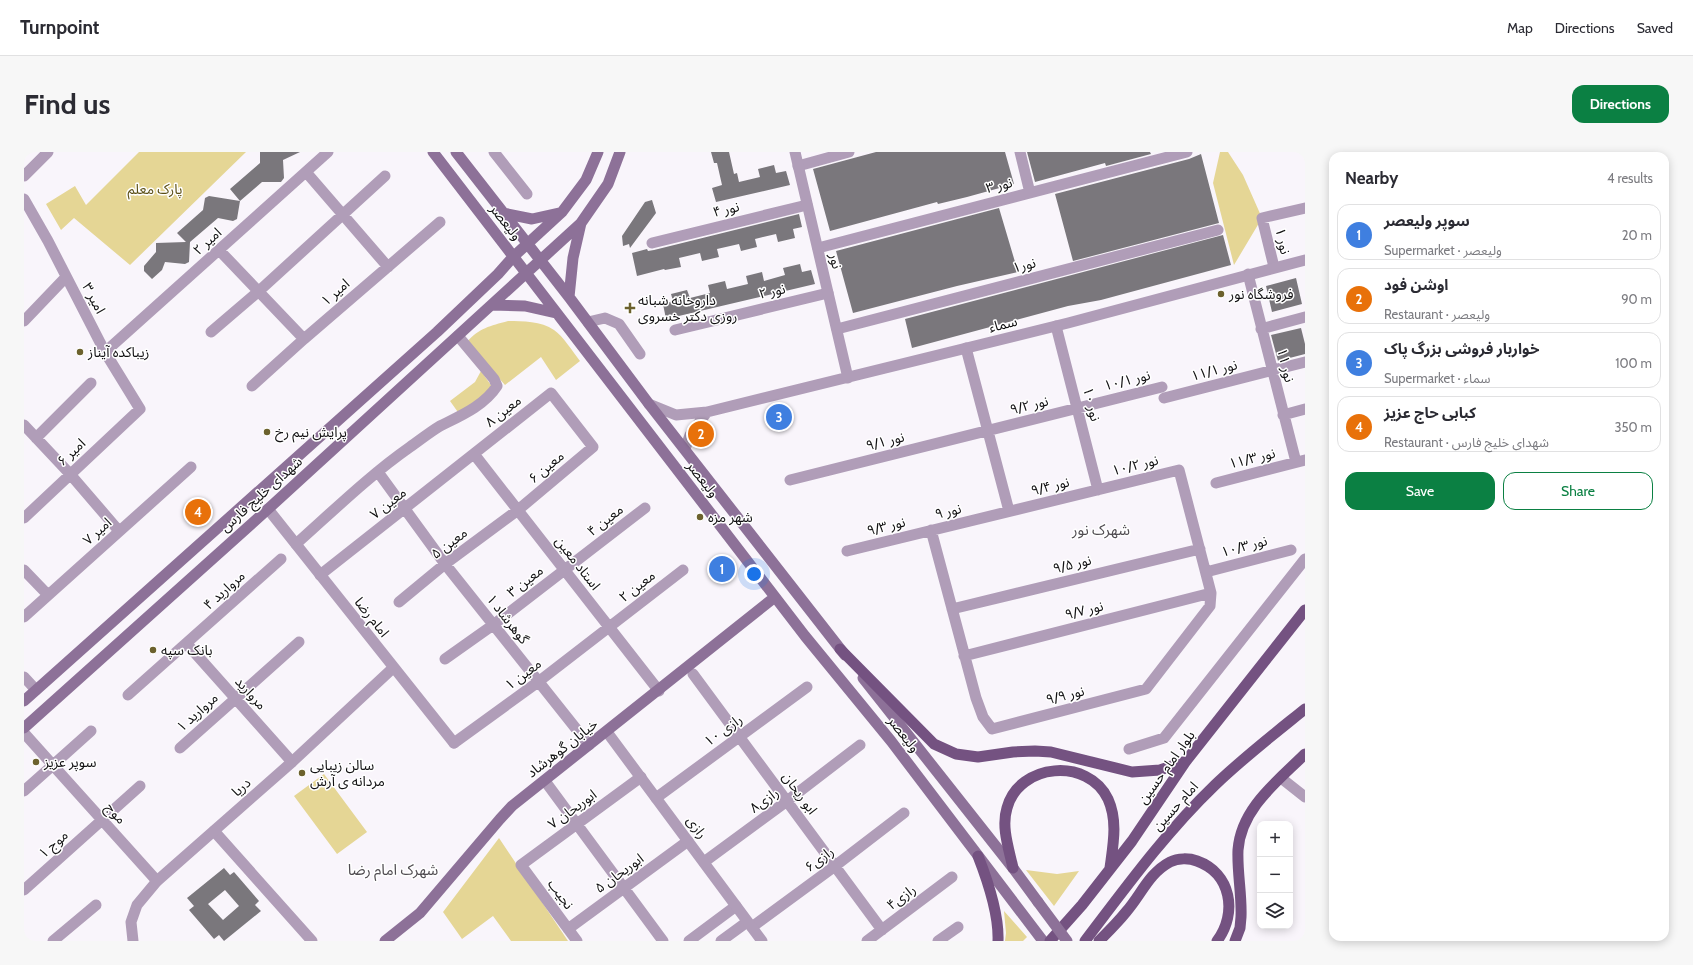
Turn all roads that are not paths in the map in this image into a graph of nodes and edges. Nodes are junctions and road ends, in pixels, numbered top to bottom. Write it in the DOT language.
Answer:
graph roads {
  1 [pos="48,152"];
  2 [pos="328,152"];
  3 [pos="433,152"];
  4 [pos="456,152"];
  5 [pos="494,152"];
  6 [pos="598,152"];
  7 [pos="620,152"];
  8 [pos="795,152"];
  9 [pos="849,152"];
  10 [pos="1020,152"];
  11 [pos="1187,152"];
  12 [pos="798,166"];
  13 [pos="306,172"];
  14 [pos="24,176"];
  15 [pos="385,176"];
  16 [pos="1030,193"];
  17 [pos="527,194"];
  18 [pos="24,199"];
  19 [pos="807,205"];
  20 [pos="1305,208"];
  21 [pos="562,212"];
  22 [pos="503,213"];
  23 [pos="343,214"];
  24 [pos="440,222"];
  25 [pos="581,223"];
  26 [pos="1218,230"];
  27 [pos="528,243"];
  28 [pos="652,243"];
  29 [pos="818,248"];
  30 [pos="219,250"];
  31 [pos="513,256"];
  32 [pos="541,260"];
  33 [pos="1305,260"];
  34 [pos="388,267"];
  35 [pos="1274,267"];
  36 [pos="526,274"];
  37 [pos="1248,274"];
  38 [pos="66,277"];
  39 [pos="259,291"];
  40 [pos="828,293"];
  41 [pos="569,297"];
  42 [pos="492,305"];
  43 [pos="556,313"];
  44 [pos="1305,317"];
  45 [pos="24,321"];
  46 [pos="588,322"];
  47 [pos="1056,326"];
  48 [pos="837,329"];
  49 [pos="1261,329"];
  50 [pos="675,330"];
  51 [pos="211,332"];
  52 [pos="458,336"];
  53 [pos="304,339"];
  54 [pos="966,348"];
  55 [pos="105,352"];
  56 [pos="640,354"];
  57 [pos="1305,362"];
  58 [pos="1272,370"];
  59 [pos="848,378"];
  60 [pos="91,383"];
  61 [pos="252,386"];
  62 [pos="1162,387"];
  63 [pos="551,393"];
  64 [pos="1164,398"];
  65 [pos="649,404"];
  66 [pos="1077,408"];
  67 [pos="140,409"];
  68 [pos="1305,410"];
  69 [pos="707,412"];
  70 [pos="1284,415"];
  71 [pos="24,426"];
  72 [pos="988,431"];
  73 [pos="36,438"];
  74 [pos="685,449"];
  75 [pos="474,454"];
  76 [pos="1300,461"];
  77 [pos="191,467"];
  78 [pos="378,472"];
  79 [pos="70,474"];
  80 [pos="790,480"];
  81 [pos="1216,483"];
  82 [pos="1098,490"];
  83 [pos="405,508"];
  84 [pos="645,508"];
  85 [pos="268,509"];
  86 [pos="518,510"];
  87 [pos="1009,511"];
  88 [pos="24,518"];
  89 [pos="931,530"];
  90 [pos="119,531"];
  91 [pos="296,544"];
  92 [pos="1200,549"];
  93 [pos="1290,550"];
  94 [pos="847,551"];
  95 [pos="281,559"];
  96 [pos="1305,559"];
  97 [pos="445,564"];
  98 [pos="24,570"];
  99 [pos="564,570"];
  100 [pos="683,570"];
  101 [pos="1206,572"];
  102 [pos="320,575"];
  103 [pos="1211,593"];
  104 [pos="48,595"];
  105 [pos="775,597"];
  106 [pos="399,602"];
  107 [pos="952,609"];
  108 [pos="1305,610"];
  109 [pos="24,616"];
  110 [pos="493,624"];
  111 [pos="609,627"];
  112 [pos="299,642"];
  113 [pos="187,644"];
  114 [pos="840,649"];
  115 [pos="964,656"];
  116 [pos="445,659"];
  117 [pos="393,668"];
  118 [pos="693,674"];
  119 [pos="24,677"];
  120 [pos="538,682"];
  121 [pos="807,687"];
  122 [pos="36,690"];
  123 [pos="659,691"];
  124 [pos="128,695"];
  125 [pos="235,698"];
  126 [pos="24,701"];
  127 [pos="1305,709"];
  128 [pos="24,728"];
  129 [pos="992,729"];
  130 [pos="91,731"];
  131 [pos="607,732"];
  132 [pos="24,733"];
  133 [pos="740,737"];
  134 [pos="454,743"];
  135 [pos="590,745"];
  136 [pos="860,745"];
  137 [pos="180,748"];
  138 [pos="1129,748"];
  139 [pos="1305,754"];
  140 [pos="292,762"];
  141 [pos="1186,762"];
  142 [pos="52,765"];
  143 [pos="641,777"];
  144 [pos="1281,778"];
  145 [pos="545,781"];
  146 [pos="140,786"];
  147 [pos="24,791"];
  148 [pos="1305,797"];
  149 [pos="656,798"];
  150 [pos="787,801"];
  151 [pos="904,813"];
  152 [pos="102,820"];
  153 [pos="577,824"];
  154 [pos="214,831"];
  155 [pos="688,841"];
  156 [pos="978,856"];
  157 [pos="704,862"];
  158 [pos="521,865"];
  159 [pos="835,866"];
  160 [pos="1013,868"];
  161 [pos="1110,869"];
  162 [pos="952,877"];
  163 [pos="157,881"];
  164 [pos="624,888"];
  165 [pos="24,890"];
  166 [pos="96,906"];
  167 [pos="736,906"];
  168 [pos="750,924"];
  169 [pos="958,926"];
  170 [pos="568,929"];
  171 [pos="882,930"];
  172 [pos="53,941"];
  173 [pos="133,941"];
  174 [pos="312,941"];
  175 [pos="385,941"];
  176 [pos="578,941"];
  177 [pos="663,941"];
  178 [pos="689,941"];
  179 [pos="721,941"];
  180 [pos="762,941"];
  181 [pos="867,941"];
  182 [pos="938,941"];
  183 [pos="998,941"];
  184 [pos="1043,941"];
  185 [pos="1050,941"];
  186 [pos="1067,941"];
  187 [pos="1085,941"];
  188 [pos="1099,941"];
  189 [pos="1217,941"];
  190 [pos="1234,941"];
  1 -- 14 [label="street"];
  2 -- 13 [label="street, امیر ۲"];
  3 -- 31 [label="main road, ولیعصر"];
  4 -- 22 [label="main road, ولیعصر"];
  5 -- 17 [label="street"];
  6 -- 21 [label="main road, شهدای خلیج فارس"];
  7 -- 25 [label="main road, شهدای خلیج فارس"];
  8 -- 12 [label="street, نور"];
  9 -- 12 [label="street"];
  10 -- 16 [label="street"];
  11 -- 16 [label="street, نور ۳"];
  12 -- 19 [label="street, نور"];
  13 -- 23 [label="street"];
  13 -- 30 [label="street, امیر ۲"];
  15 -- 23 [label="street"];
  16 -- 29 [label="street, نور ۳"];
  18 -- 38 [label="street, امیر ۳"];
  19 -- 28 [label="street, نور ۴"];
  19 -- 29 [label="street, نور"];
  20 -- 35 [label="street, نور ۱"];
  21 -- 22 [label="main road"];
  21 -- 27 [label="main road, شهدای خلیج فارس"];
  22 -- 27 [label="main road, ولیعصر"];
  23 -- 34 [label="street"];
  23 -- 39 [label="street"];
  24 -- 34 [label="street, امیر ۱"];
  25 -- 32 [label="main road, شهدای خلیج فارس"];
  25 -- 41 [label="main road"];
  26 -- 48 [label="street, نور۱"];
  27 -- 31 [label="main road, شهدای خلیج فارس"];
  27 -- 32 [label="main road, ولیعصر"];
  29 -- 40 [label="street, نور"];
  30 -- 39 [label="street"];
  30 -- 55 [label="street, امیر ۲"];
  31 -- 36 [label="main road, ولیعصر"];
  31 -- 122 [label="main road, شهدای خلیج فارس"];
  32 -- 36 [label="main road, شهدای خلیج فارس"];
  32 -- 41 [label="main road, ولیعصر"];
  33 -- 35 [label="street, سماء"];
  34 -- 53 [label="street, امیر ۱"];
  35 -- 37 [label="street, سماء"];
  36 -- 42 [label="main road, شهدای خلیج فارس"];
  36 -- 43 [label="main road, ولیعصر"];
  37 -- 47 [label="street, سماء"];
  37 -- 49 [label="street, نور ۱۱"];
  38 -- 45 [label="street"];
  38 -- 55 [label="street, امیر ۳"];
  39 -- 51 [label="street"];
  39 -- 53 [label="street"];
  40 -- 48 [label="street, نور"];
  40 -- 50 [label="street, نور ۲"];
  41 -- 46 [label="main road, ولیعصر"];
  42 -- 43 [label="main road"];
  42 -- 52 [label="main road, شهدای خلیج فارس"];
  43 -- 105 [label="main road, ولیعصر"];
  44 -- 49 [label="street"];
  46 -- 56 [label="street"];
  46 -- 65 [label="main road, ولیعصر"];
  47 -- 54 [label="street, سماء"];
  47 -- 66 [label="street, نور ۱۰"];
  48 -- 59 [label="street, نور"];
  49 -- 58 [label="street, نور ۱۱"];
  52 -- 78 [label="street"];
  52 -- 85 [label="main road, شهدای خلیج فارس"];
  53 -- 61 [label="street, امیر ۱"];
  54 -- 59 [label="street, سماء"];
  54 -- 72 [label="street"];
  55 -- 67 [label="street, امیر ۳"];
  57 -- 58 [label="street, نور ۱۱/۱"];
  58 -- 64 [label="street, نور ۱۱/۱"];
  58 -- 70 [label="street, نور ۱۱"];
  59 -- 69 [label="street, سماء"];
  60 -- 73 [label="street"];
  62 -- 66 [label="street, نور ۱۰/۱"];
  63 -- 75 [label="street, معین ۸"];
  63 -- 86 [label="street, معین ۶"];
  65 -- 69 [label="street, سماء"];
  65 -- 74 [label="main road, ولیعصر"];
  66 -- 72 [label="street, نور ۹/۲"];
  66 -- 82 [label="street, نور ۱۰"];
  67 -- 79 [label="street, امیر ۶"];
  68 -- 70 [label="street"];
  69 -- 74 [label="street"];
  70 -- 76 [label="street, نور ۱۱"];
  71 -- 73 [label="street"];
  72 -- 80 [label="street, نور ۹/۱"];
  72 -- 87 [label="street"];
  73 -- 79 [label="street"];
  74 -- 114 [label="main road, ولیعصر"];
  75 -- 83 [label="street, معین ۷"];
  75 -- 86 [label="street, استاد معین"];
  76 -- 81 [label="street, نور ۱۱/۳"];
  77 -- 90 [label="street, امیر ۷"];
  78 -- 83 [label="street, گوهرشاد ۱"];
  78 -- 91 [label="street"];
  79 -- 88 [label="street, امیر ۶"];
  79 -- 90 [label="street"];
  82 -- 87 [label="street, نور ۹/۴"];
  82 -- 92 [label="street, نور ۱۰/۲"];
  83 -- 97 [label="street, گوهرشاد ۱"];
  83 -- 102 [label="street, معین ۷"];
  84 -- 99 [label="street, معین ۴"];
  85 -- 91 [label="street, امام رضا"];
  85 -- 128 [label="main road, شهدای خلیج فارس"];
  86 -- 97 [label="street, معین ۵"];
  86 -- 99 [label="street, استاد معین"];
  87 -- 89 [label="street, نور ۹"];
  89 -- 94 [label="street, نور ۹/۳"];
  89 -- 107 [label="street, نور ۹"];
  90 -- 104 [label="street, امیر ۷"];
  91 -- 102 [label="street, امام رضا"];
  92 -- 101 [label="street"];
  92 -- 107 [label="street, نور ۹/۵"];
  93 -- 101 [label="street, نور ۱۰/۳"];
  95 -- 113 [label="street, مروارید ۴"];
  96 -- 138 [label="street"];
  97 -- 106 [label="street, معین ۵"];
  97 -- 110 [label="street, گوهرشاد ۱"];
  98 -- 104 [label="street"];
  99 -- 110 [label="street, معین ۳"];
  99 -- 111 [label="street, استاد معین"];
  100 -- 111 [label="street, معین ۲"];
  101 -- 103 [label="street"];
  102 -- 117 [label="street, امام رضا"];
  103 -- 115 [label="street, نور ۹/۷"];
  103 -- 129 [label="street, نور ۹/۹"];
  104 -- 109 [label="street, امیر ۷"];
  105 -- 123 [label="main road, خیابان گوهرشاد"];
  105 -- 156 [label="main road, ولیعصر"];
  107 -- 115 [label="street, نور ۹"];
  108 -- 141 [label="main road, بلوار امام حسین"];
  110 -- 116 [label="street, معین ۳"];
  110 -- 120 [label="street, گوهرشاد ۱"];
  111 -- 120 [label="street, معین ۱"];
  111 -- 123 [label="street, استاد معین"];
  112 -- 125 [label="street, مروارید ۱"];
  113 -- 124 [label="street, مروارید ۴"];
  113 -- 125 [label="street, مروارید"];
  114 -- 141 [label="main road"];
  114 -- 160 [label="main road, ولیعصر"];
  115 -- 129 [label="street, نور ۹"];
  117 -- 134 [label="street, امام رضا"];
  117 -- 140 [label="street, دریا"];
  118 -- 133 [label="street, ابو ریحان"];
  119 -- 122 [label="street"];
  120 -- 134 [label="street, معین ۱"];
  120 -- 135 [label="street, گوهرشاد ۱"];
  121 -- 133 [label="street, رازی ۱۰"];
  122 -- 126 [label="main road, شهدای خلیج فارس"];
  123 -- 131 [label="main road, خیابان گوهرشاد"];
  125 -- 137 [label="street, مروارید ۱"];
  125 -- 140 [label="street, مروارید"];
  127 -- 187 [label="main road, امام حسین"];
  130 -- 142 [label="street"];
  131 -- 135 [label="main road, خیابان گوهرشاد"];
  131 -- 143 [label="street, رازی"];
  132 -- 142 [label="street, موج"];
  133 -- 149 [label="street, رازی ۱۰"];
  133 -- 150 [label="street, ابو ریحان"];
  135 -- 145 [label="main road, خیابان گوهرشاد"];
  136 -- 150 [label="street, رازی۸"];
  139 -- 144 [label="main road"];
  140 -- 154 [label="street, دریا"];
  141 -- 161 [label="main road, بلوار امام حسین"];
  142 -- 147 [label="street"];
  142 -- 152 [label="street, موج"];
  143 -- 149 [label="street, رازی"];
  143 -- 153 [label="street, ابوریحان ۷"];
  144 -- 148 [label="street"];
  144 -- 190 [label="main road"];
  145 -- 153 [label="street"];
  145 -- 175 [label="main road, خیابان گوهرشاد"];
  146 -- 152 [label="street, موج ۱"];
  149 -- 155 [label="street, رازی"];
  150 -- 157 [label="street, رازی۸"];
  150 -- 159 [label="street, ابو ریحان"];
  151 -- 159 [label="street, رازی۶"];
  152 -- 163 [label="street, موج"];
  152 -- 165 [label="street, موج ۱"];
  153 -- 158 [label="street, ابوریحان ۷"];
  153 -- 164 [label="street"];
  154 -- 163 [label="street, دریا"];
  154 -- 174 [label="street"];
  155 -- 157 [label="street, رازی"];
  155 -- 164 [label="street, ابوریحان ۵"];
  156 -- 183 [label="main road"];
  156 -- 184 [label="main road, ولیعصر"];
  157 -- 167 [label="street, رازی"];
  158 -- 170 [label="street, نجیب"];
  159 -- 168 [label="street, رازی۶"];
  159 -- 171 [label="street, ابو ریحان"];
  160 -- 161 [label="main road"];
  160 -- 186 [label="main road, ولیعصر, bridge"];
  161 -- 185 [label="main road, بلوار امام حسین"];
  162 -- 171 [label="street, رازی۴"];
  163 -- 173 [label="street, دریا"];
  164 -- 170 [label="street, ابوریحان ۵"];
  164 -- 177 [label="street"];
  166 -- 172 [label="street"];
  167 -- 168 [label="street, رازی"];
  167 -- 178 [label="street"];
  168 -- 179 [label="street, رازی۶"];
  168 -- 180 [label="street, رازی"];
  169 -- 182 [label="street"];
  170 -- 176 [label="street, نجیب"];
  171 -- 181 [label="street, رازی۴"];
  188 -- 189 [label="main road"];
}
